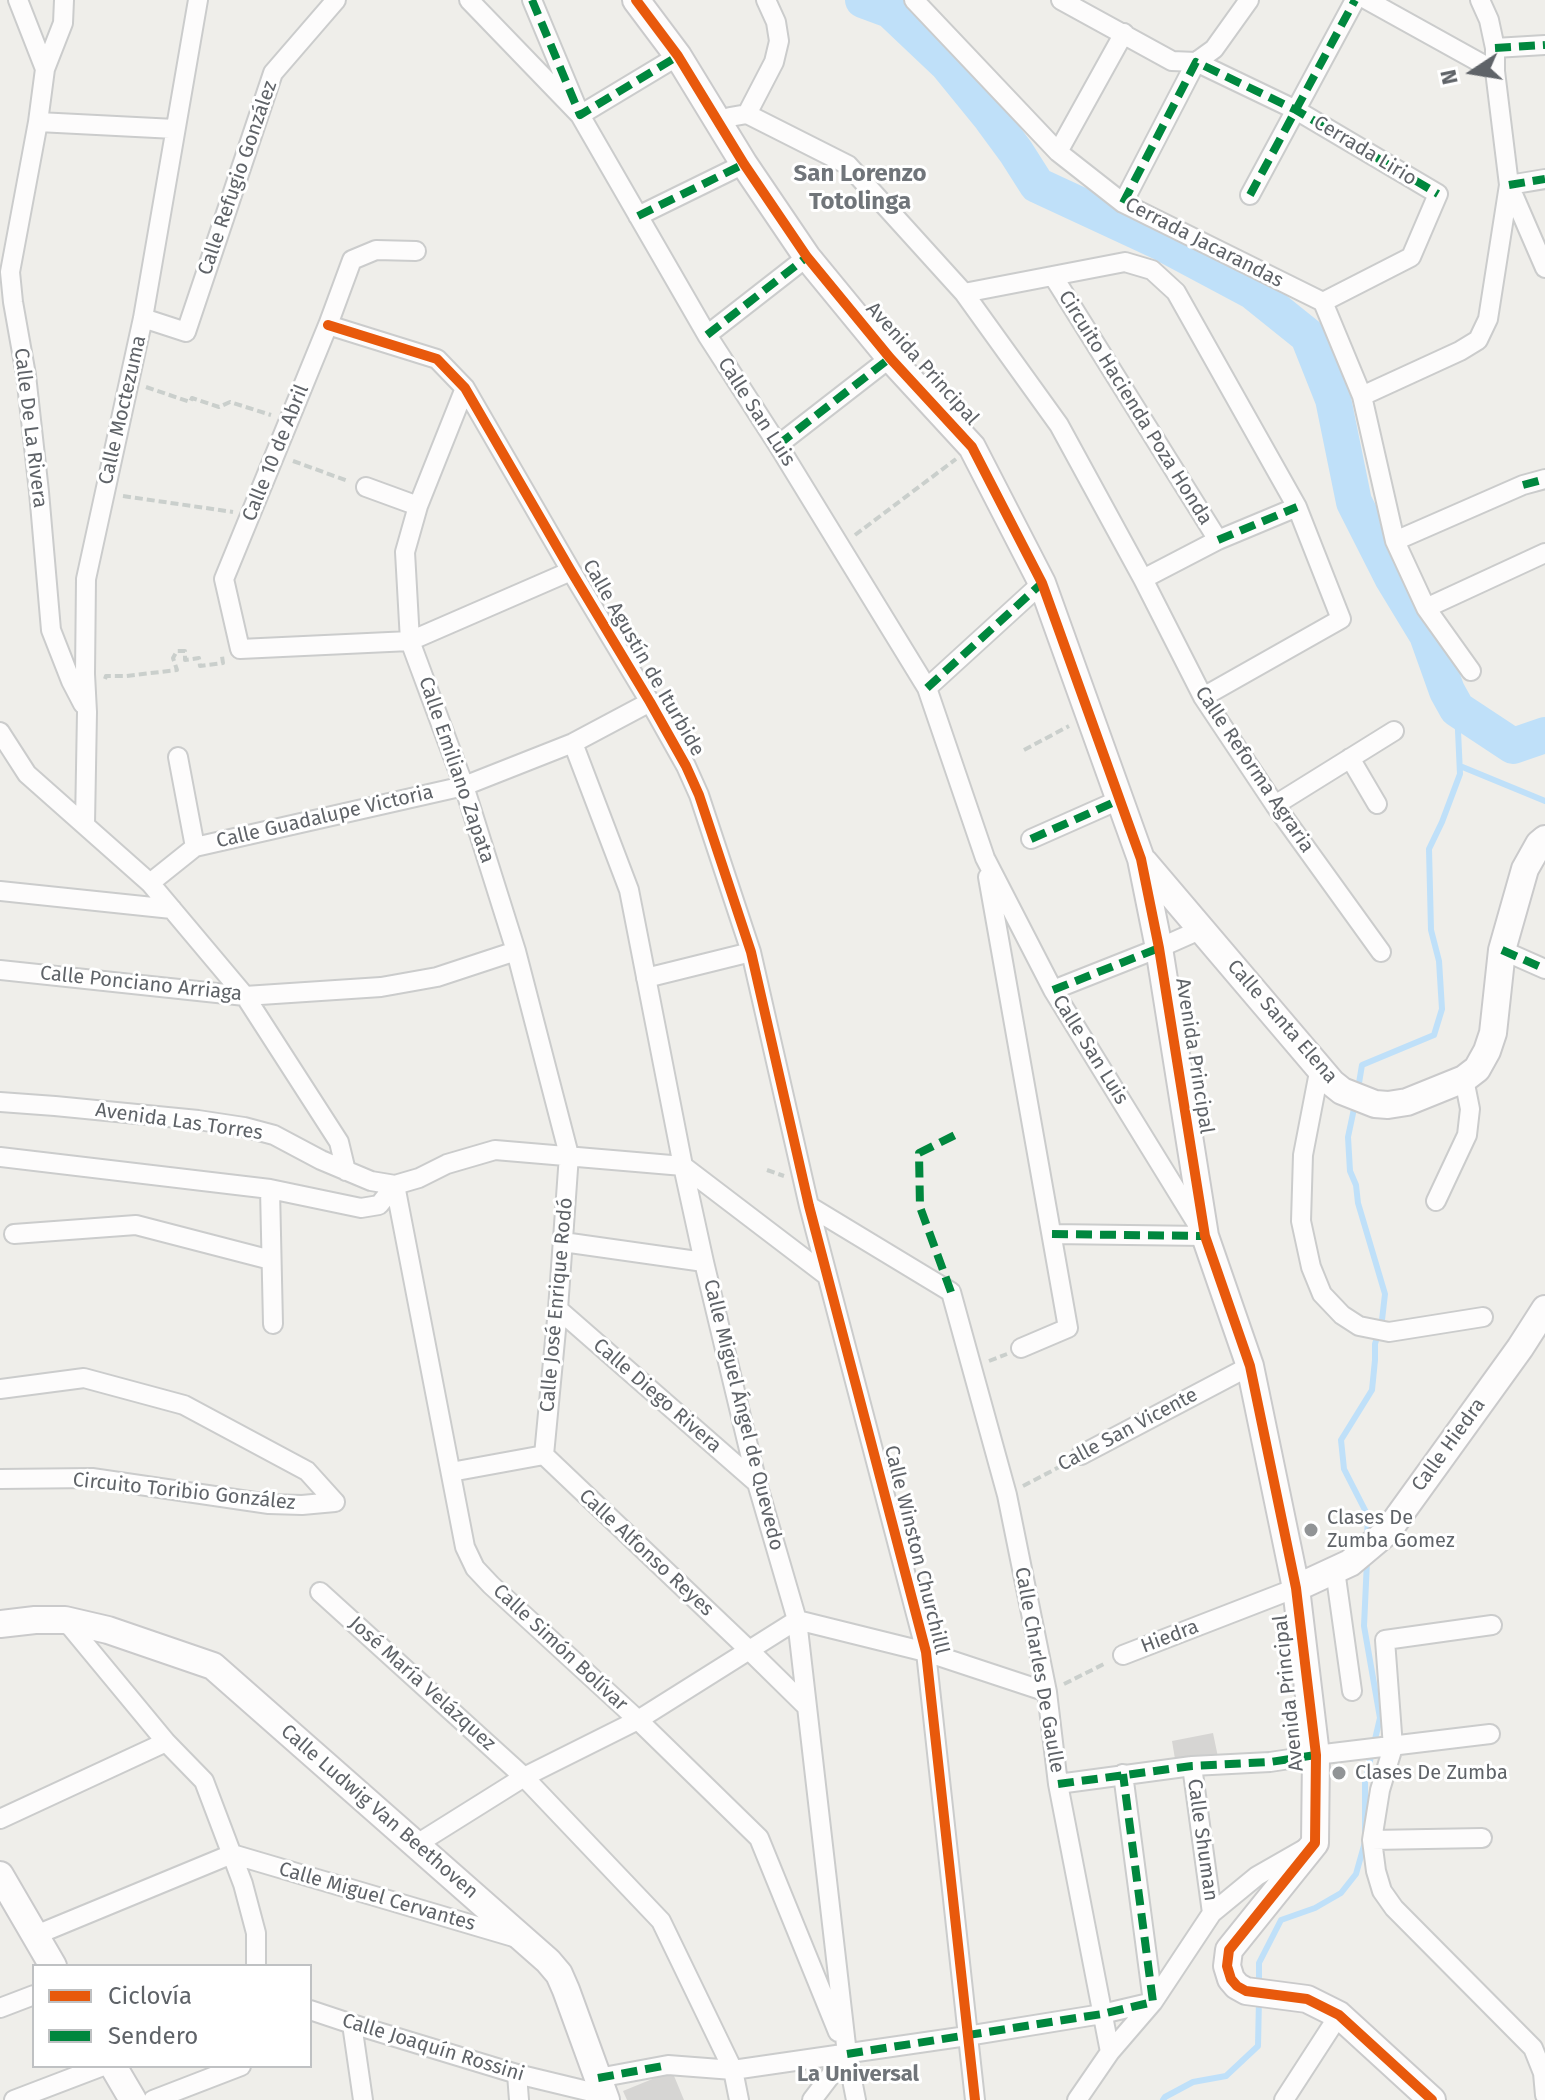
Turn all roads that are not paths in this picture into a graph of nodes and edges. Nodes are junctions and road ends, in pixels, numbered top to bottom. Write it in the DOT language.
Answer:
graph roads {
  1 [pos="18,0"];
  2 [pos="64,0"];
  3 [pos="198,0"];
  4 [pos="336,0"];
  5 [pos="469,0"];
  6 [pos="532,0"];
  7 [pos="636,0"];
  8 [pos="766,0"];
  9 [pos="914,0"];
  10 [pos="1061,0"];
  11 [pos="1249,0"];
  12 [pos="1355,0"];
  13 [pos="1367,0"];
  14 [pos="1480,0"];
  15 [pos="1124,33"];
  16 [pos="1545,45"];
  17 [pos="1495,48"];
  18 [pos="678,56"];
  19 [pos="1196,62"];
  20 [pos="45,69"];
  21 [pos="1495,71"];
  22 [pos="1296,110"];
  23 [pos="747,114"];
  24 [pos="580,115"];
  25 [pos="38,122"];
  26 [pos="718,122"];
  27 [pos="175,129"];
  28 [pos="1058,152"];
  29 [pos="744,164"];
  30 [pos="1545,179"];
  31 [pos="1509,185"];
  32 [pos="1250,195"];
  33 [pos="1123,203"];
  34 [pos="638,216"];
  35 [pos="416,251"];
  36 [pos="807,257"];
  37 [pos="1545,268"];
  38 [pos="1053,276"];
  39 [pos="964,293"];
  40 [pos="1323,302"];
  41 [pos="143,318"];
  42 [pos="328,325"];
  43 [pos="707,335"];
  44 [pos="890,358"];
  45 [pos="465,388"];
  46 [pos="1362,396"];
  47 [pos="778,445"];
  48 [pos="1545,479"];
  49 [pos="366,487"];
  50 [pos="418,506"];
  51 [pos="1297,507"];
  52 [pos="1218,540"];
  53 [pos="1395,541"];
  54 [pos="1545,553"];
  55 [pos="571,571"];
  56 [pos="1143,579"];
  57 [pos="1042,583"];
  58 [pos="1426,608"];
  59 [pos="410,641"];
  60 [pos="1471,671"];
  61 [pos="927,688"];
  62 [pos="1203,697"];
  63 [pos="650,702"];
  64 [pos="87,712"];
  65 [pos="1394,731"];
  66 [pos="0,732"];
  67 [pos="573,743"];
  68 [pos="178,757"];
  69 [pos="1350,758"];
  70 [pos="464,786"];
  71 [pos="1119,800"];
  72 [pos="1377,804"];
  73 [pos="1275,805"];
  74 [pos="85,824"];
  75 [pos="1031,839"];
  76 [pos="1545,839"];
  77 [pos="195,847"];
  78 [pos="985,858"];
  79 [pos="1141,859"];
  80 [pos="150,883"];
  81 [pos="0,891"];
  82 [pos="172,909"];
  83 [pos="1202,929"];
  84 [pos="1159,948"];
  85 [pos="1502,950"];
  86 [pos="516,951"];
  87 [pos="751,952"];
  88 [pos="1381,952"];
  89 [pos="1545,969"];
  90 [pos="0,970"];
  91 [pos="646,978"];
  92 [pos="1053,990"];
  93 [pos="245,996"];
  94 [pos="1320,1067"];
  95 [pos="1464,1079"];
  96 [pos="0,1102"];
  97 [pos="569,1155"];
  98 [pos="0,1157"];
  99 [pos="683,1166"];
  100 [pos="346,1171"];
  101 [pos="395,1185"];
  102 [pos="270,1189"];
  103 [pos="1436,1201"];
  104 [pos="809,1206"];
  105 [pos="14,1234"];
  106 [pos="1052,1234"];
  107 [pos="1205,1236"];
  108 [pos="563,1242"];
  109 [pos="271,1260"];
  110 [pos="704,1262"];
  111 [pos="826,1275"];
  112 [pos="558,1309"];
  113 [pos="1545,1309"];
  114 [pos="1483,1317"];
  115 [pos="273,1324"];
  116 [pos="1021,1348"];
  117 [pos="1250,1366"];
  118 [pos="0,1389"];
  119 [pos="544,1455"];
  120 [pos="1081,1455"];
  121 [pos="451,1472"];
  122 [pos="0,1479"];
  123 [pos="757,1483"];
  124 [pos="1343,1567"];
  125 [pos="1296,1588"];
  126 [pos="320,1592"];
  127 [pos="65,1620"];
  128 [pos="797,1620"];
  129 [pos="0,1624"];
  130 [pos="1492,1625"];
  131 [pos="749,1650"];
  132 [pos="926,1652"];
  133 [pos="1123,1655"];
  134 [pos="1352,1691"];
  135 [pos="1047,1692"];
  136 [pos="807,1707"];
  137 [pos="638,1720"];
  138 [pos="1490,1734"];
  139 [pos="166,1742"];
  140 [pos="1386,1748"];
  141 [pos="1326,1754"];
  142 [pos="1192,1766"];
  143 [pos="1123,1774"];
  144 [pos="524,1777"];
  145 [pos="1058,1784"];
  146 [pos="0,1819"];
  147 [pos="1482,1838"];
  148 [pos="1372,1840"];
  149 [pos="1315,1843"];
  150 [pos="417,1844"];
  151 [pos="232,1854"];
  152 [pos="0,1875"];
  153 [pos="1212,1913"];
  154 [pos="36,1935"];
  155 [pos="522,1940"];
  156 [pos="52,1964"];
  157 [pos="256,1964"];
  158 [pos="32,1996"];
  159 [pos="1153,2002"];
  160 [pos="0,2008"];
  161 [pos="1102,2014"];
  162 [pos="314,2015"];
  163 [pos="1339,2015"];
  164 [pos="352,2024"];
  165 [pos="967,2036"];
  166 [pos="1110,2052"];
  167 [pos="847,2054"];
  168 [pos="98,2068"];
  169 [pos="114,2068"];
  170 [pos="236,2068"];
  171 [pos="733,2070"];
  172 [pos="1544,2073"];
  173 [pos="517,2074"];
  174 [pos="604,2093"];
  175 [pos="1545,2095"];
  176 [pos="14,2100"];
  177 [pos="133,2100"];
  178 [pos="153,2100"];
  179 [pos="363,2100"];
  180 [pos="519,2100"];
  181 [pos="739,2100"];
  182 [pos="812,2100"];
  183 [pos="856,2100"];
  184 [pos="975,2100"];
  185 [pos="1077,2100"];
  186 [pos="1284,2100"];
  187 [pos="1432,2100"];
  1 -- 20 [label="street, Calle De La Rivera"];
  2 -- 20 [label="street"];
  3 -- 27 [label="street, Calle Moctezuma"];
  4 -- 41 [label="street, Calle Refugio González"];
  5 -- 24 [label="street, Calle San Luis"];
  6 -- 24 [label="street"];
  7 -- 18 [label="street, Avenida Principal"];
  8 -- 23 [label="street"];
  9 -- 28 [label="street, Cerrada Jacarandas"];
  10 -- 15 [label="street"];
  11 -- 19 [label="street"];
  12 -- 22 [label="street, Cerrada Lirio"];
  13 -- 21 [label="street"];
  14 -- 17 [label="street"];
  15 -- 19 [label="street"];
  15 -- 28 [label="street"];
  16 -- 17 [label="street"];
  17 -- 21 [label="street"];
  18 -- 24 [label="street"];
  18 -- 26 [label="street, Avenida Principal"];
  19 -- 22 [label="street"];
  19 -- 33 [label="street"];
  20 -- 25 [label="street, Calle De La Rivera"];
  21 -- 31 [label="street"];
  22 -- 32 [label="street"];
  22 -- 40 [label="street, Cerrada Lirio"];
  23 -- 26 [label="street"];
  23 -- 39 [label="street, Calle Reforma Agraria"];
  24 -- 34 [label="street, Calle San Luis"];
  25 -- 27 [label="street"];
  25 -- 64 [label="street, Calle De La Rivera"];
  26 -- 29 [label="street, Avenida Principal"];
  27 -- 41 [label="street, Calle Moctezuma"];
  28 -- 33 [label="street, Cerrada Jacarandas"];
  29 -- 34 [label="street"];
  29 -- 36 [label="street, Avenida Principal"];
  30 -- 31 [label="street"];
  31 -- 37 [label="street"];
  31 -- 46 [label="street"];
  33 -- 40 [label="street, Cerrada Jacarandas"];
  34 -- 43 [label="street, Calle San Luis"];
  35 -- 42 [label="street, Calle 10 de Abril"];
  36 -- 43 [label="street"];
  36 -- 44 [label="street, Avenida Principal"];
  38 -- 39 [label="street"];
  38 -- 51 [label="street"];
  38 -- 52 [label="street, Circuito Hacienda Poza Honda"];
  39 -- 56 [label="street, Calle Reforma Agraria"];
  40 -- 46 [label="street"];
  41 -- 64 [label="street, Calle Moctezuma"];
  42 -- 45 [label="street, Calle Agustín de Iturbide"];
  42 -- 59 [label="street, Calle 10 de Abril"];
  43 -- 47 [label="street, Calle San Luis"];
  44 -- 47 [label="street"];
  44 -- 57 [label="street, Avenida Principal"];
  45 -- 50 [label="street, Calle Emiliano Zapata"];
  45 -- 55 [label="street, Calle Agustín de Iturbide"];
  46 -- 53 [label="street"];
  47 -- 61 [label="street, Calle San Luis"];
  48 -- 53 [label="street"];
  49 -- 50 [label="street"];
  50 -- 59 [label="street, Calle Emiliano Zapata"];
  51 -- 52 [label="street"];
  51 -- 62 [label="street"];
  52 -- 56 [label="street"];
  53 -- 58 [label="street"];
  54 -- 58 [label="street"];
  55 -- 59 [label="street"];
  55 -- 63 [label="street, Calle Agustín de Iturbide"];
  56 -- 62 [label="street, Calle Reforma Agraria"];
  57 -- 61 [label="street"];
  57 -- 71 [label="street, Avenida Principal"];
  58 -- 60 [label="street"];
  59 -- 70 [label="street, Calle Emiliano Zapata"];
  61 -- 78 [label="street, Calle San Luis"];
  62 -- 73 [label="street, Calle Reforma Agraria"];
  63 -- 67 [label="street, Calle Guadalupe Victoria"];
  63 -- 87 [label="street, Calle Agustín de Iturbide"];
  64 -- 74 [label="street, Calle Moctezuma"];
  65 -- 69 [label="street"];
  66 -- 74 [label="street"];
  67 -- 70 [label="street, Calle Guadalupe Victoria"];
  67 -- 91 [label="street, Calle Miguel Ángel de Quevedo"];
  68 -- 77 [label="street"];
  69 -- 72 [label="street"];
  69 -- 73 [label="street"];
  70 -- 77 [label="street, Calle Guadalupe Victoria"];
  70 -- 86 [label="street, Calle Emiliano Zapata"];
  71 -- 75 [label="street"];
  71 -- 79 [label="street, Avenida Principal"];
  73 -- 88 [label="street, Calle Reforma Agraria"];
  74 -- 80 [label="street"];
  76 -- 85 [label="street"];
  77 -- 80 [label="street, Calle Guadalupe Victoria"];
  78 -- 92 [label="street, Calle San Luis"];
  78 -- 106 [label="street, Calle San Luis"];
  79 -- 83 [label="street, Calle Santa Elena"];
  79 -- 84 [label="street, Avenida Principal"];
  80 -- 82 [label="street"];
  81 -- 82 [label="street"];
  82 -- 93 [label="street"];
  83 -- 84 [label="street"];
  83 -- 94 [label="street, Calle Santa Elena"];
  84 -- 92 [label="street"];
  84 -- 107 [label="street, Avenida Principal"];
  85 -- 89 [label="street"];
  85 -- 95 [label="street"];
  86 -- 93 [label="street, Calle Ponciano Arriaga"];
  86 -- 97 [label="street, Calle Emiliano Zapata"];
  87 -- 91 [label="street"];
  87 -- 104 [label="street, Calle Agustín de Iturbide"];
  90 -- 93 [label="street, Calle Ponciano Arriaga"];
  91 -- 99 [label="street, Calle Miguel Ángel de Quevedo"];
  92 -- 107 [label="street, Calle San Luis"];
  93 -- 100 [label="street"];
  94 -- 95 [label="street, Calle Santa Elena"];
  94 -- 114 [label="street"];
  95 -- 103 [label="street"];
  96 -- 100 [label="street, Avenida Las Torres"];
  97 -- 99 [label="street"];
  97 -- 101 [label="street"];
  97 -- 108 [label="street, Calle José Enrique Rodó"];
  98 -- 102 [label="street"];
  99 -- 110 [label="street, Calle Miguel Ángel de Quevedo"];
  99 -- 111 [label="street"];
  100 -- 101 [label="street, Avenida Las Torres"];
  101 -- 102 [label="street"];
  101 -- 121 [label="street, Calle Simón Bolívar"];
  102 -- 109 [label="street"];
  104 -- 111 [label="street, Calle Winston Churchilll"];
  104 -- 135 [label="street, Calle Charles De Gaulle"];
  105 -- 109 [label="street"];
  106 -- 107 [label="street"];
  106 -- 116 [label="street, Calle San Luis"];
  107 -- 117 [label="street, Avenida Principal"];
  108 -- 110 [label="street"];
  108 -- 112 [label="street, Calle José Enrique Rodó"];
  109 -- 115 [label="street"];
  110 -- 123 [label="street, Calle Miguel Ángel de Quevedo"];
  111 -- 132 [label="street, Calle Winston Churchilll"];
  112 -- 119 [label="street, Calle José Enrique Rodó"];
  112 -- 123 [label="street, Calle Diego Rivera"];
  113 -- 124 [label="street, Calle Hiedra"];
  117 -- 120 [label="street, Calle San Vicente"];
  117 -- 125 [label="street, Avenida Principal"];
  118 -- 122 [label="street, Circuito Toribio González"];
  119 -- 121 [label="street"];
  119 -- 131 [label="street, Calle Alfonso Reyes"];
  121 -- 137 [label="street, Calle Simón Bolívar"];
  123 -- 128 [label="street, Calle Miguel Ángel de Quevedo"];
  124 -- 125 [label="street, Calle Hiedra"];
  124 -- 134 [label="street"];
  125 -- 133 [label="street, Hiedra"];
  125 -- 141 [label="street, Avenida Principal"];
  126 -- 144 [label="street, José María Velázquez"];
  127 -- 129 [label="street, Calle Ludwig Van Beethoven"];
  127 -- 139 [label="street"];
  127 -- 150 [label="street, Calle Ludwig Van Beethoven"];
  128 -- 131 [label="street"];
  128 -- 132 [label="street"];
  128 -- 136 [label="street, Calle Miguel Ángel de Quevedo"];
  130 -- 140 [label="street"];
  131 -- 136 [label="street, Calle Alfonso Reyes"];
  131 -- 137 [label="street"];
  132 -- 135 [label="street"];
  132 -- 165 [label="street, Calle Winston Churchilll"];
  135 -- 145 [label="street, Calle Charles De Gaulle"];
  136 -- 167 [label="street, Calle Miguel Ángel de Quevedo"];
  137 -- 144 [label="street"];
  137 -- 167 [label="street, Calle Simón Bolívar"];
  138 -- 140 [label="street"];
  139 -- 146 [label="street"];
  139 -- 151 [label="street"];
  140 -- 141 [label="street"];
  140 -- 148 [label="street"];
  141 -- 142 [label="street"];
  141 -- 149 [label="street, Avenida Principal"];
  142 -- 143 [label="street"];
  142 -- 153 [label="street, Calle Shuman"];
  143 -- 145 [label="street"];
  143 -- 159 [label="street"];
  144 -- 150 [label="street"];
  144 -- 171 [label="street, José María Velázquez"];
  145 -- 161 [label="street, Calle Charles De Gaulle"];
  147 -- 148 [label="street"];
  148 -- 172 [label="street"];
  149 -- 153 [label="street"];
  149 -- 163 [label="street"];
  150 -- 155 [label="street, Calle Ludwig Van Beethoven"];
  151 -- 154 [label="street"];
  151 -- 155 [label="street, Calle Miguel Cervantes"];
  151 -- 157 [label="street"];
  152 -- 154 [label="street"];
  153 -- 159 [label="street"];
  154 -- 156 [label="street"];
  155 -- 174 [label="street, Calle Ludwig Van Beethoven"];
  158 -- 160 [label="street"];
  159 -- 161 [label="street"];
  159 -- 166 [label="street"];
  161 -- 165 [label="street"];
  161 -- 166 [label="street, Calle Charles De Gaulle"];
  162 -- 164 [label="street, Calle Joaquín Rossini"];
  163 -- 186 [label="street"];
  163 -- 187 [label="street"];
  164 -- 173 [label="street, Calle Joaquín Rossini"];
  164 -- 179 [label="street"];
  165 -- 167 [label="street"];
  165 -- 184 [label="street, Calle Winston Churchilll"];
  166 -- 185 [label="street"];
  167 -- 171 [label="street"];
  167 -- 182 [label="street"];
  167 -- 183 [label="street, Calle Miguel Ángel de Quevedo"];
  168 -- 176 [label="street"];
  169 -- 177 [label="street"];
  170 -- 178 [label="street"];
  171 -- 174 [label="street"];
  171 -- 181 [label="street, José María Velázquez"];
  172 -- 175 [label="street"];
  173 -- 174 [label="street, Calle Joaquín Rossini"];
  173 -- 180 [label="street"];
}
